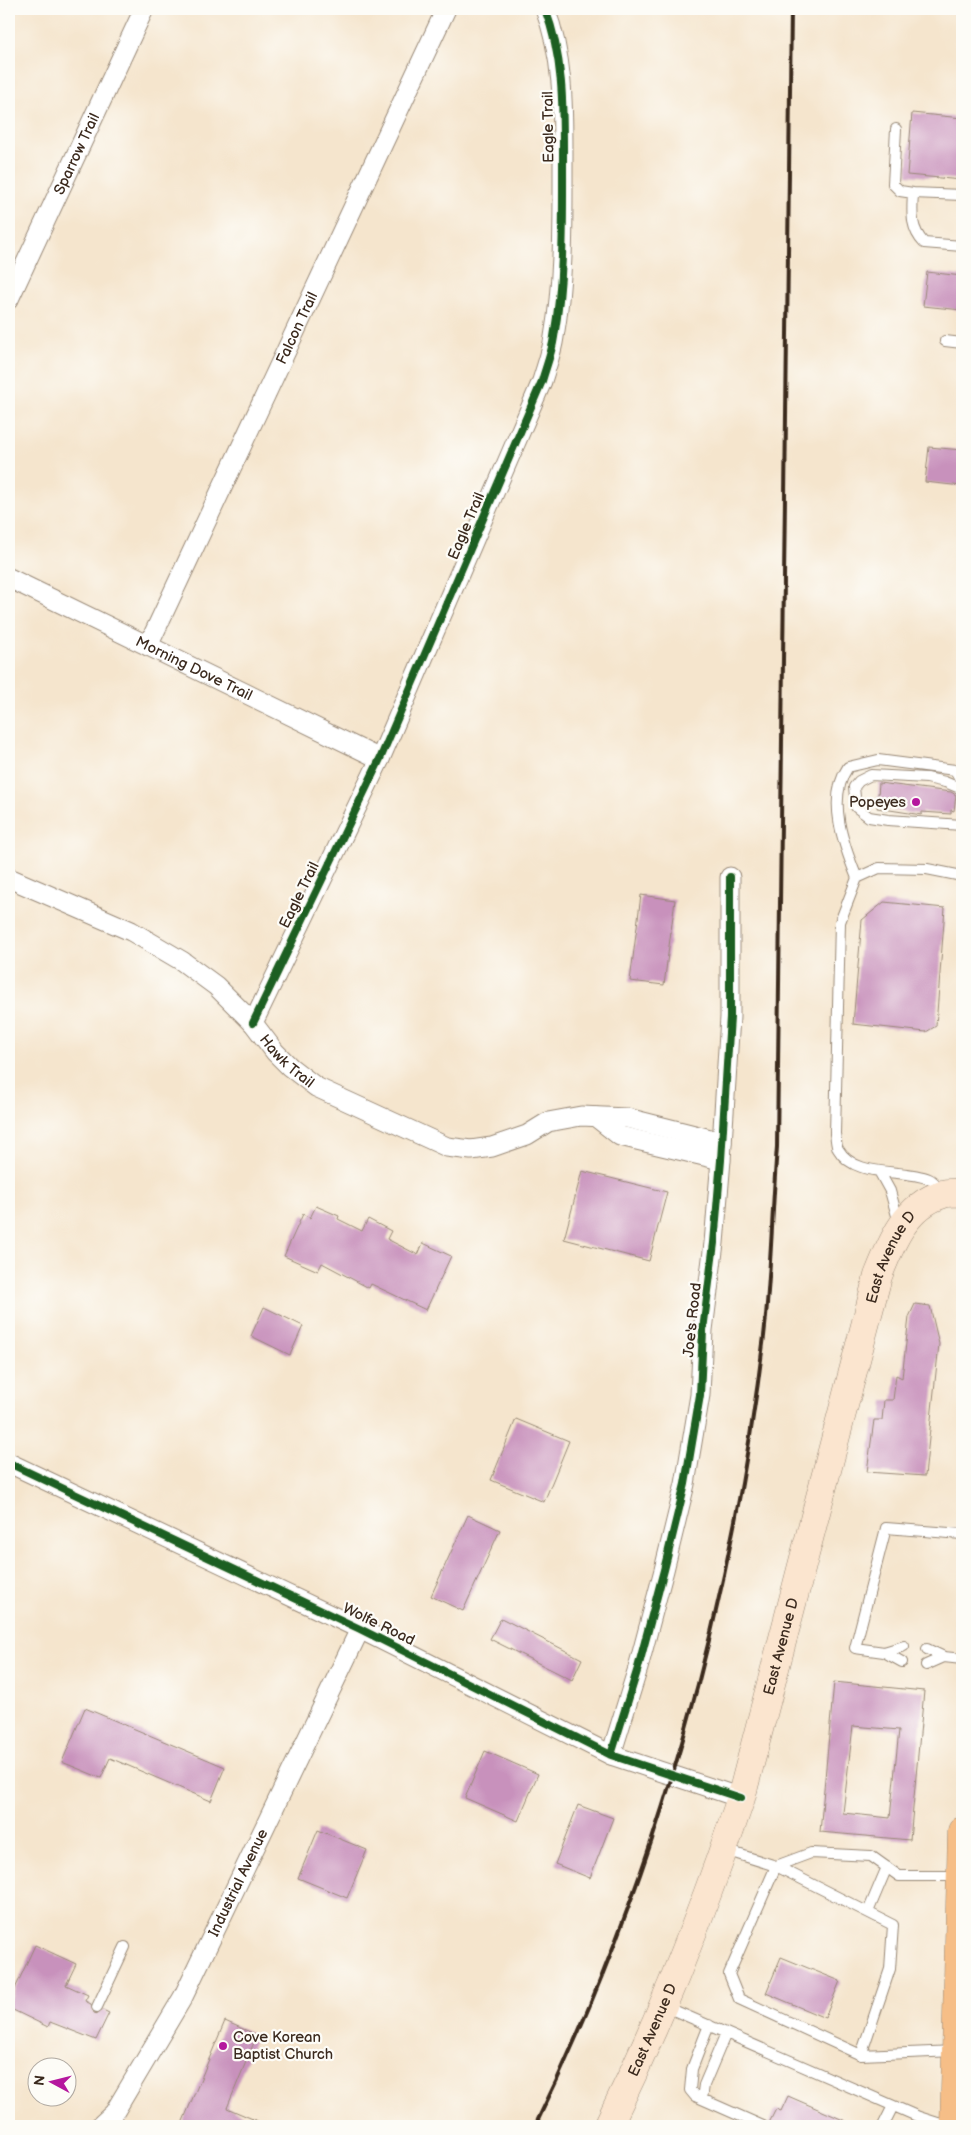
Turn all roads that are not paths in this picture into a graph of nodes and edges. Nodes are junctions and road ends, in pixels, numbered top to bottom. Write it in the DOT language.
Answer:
graph roads {
  1 [pos="144,9"];
  2 [pos="446,9"];
  3 [pos="545,9"];
  4 [pos="896,129"];
  5 [pos="913,193"];
  6 [pos="962,195"];
  7 [pos="962,246"];
  8 [pos="9,299"];
  9 [pos="945,341"];
  10 [pos="962,343"];
  11 [pos="9,578"];
  12 [pos="148,646"];
  13 [pos="380,759"];
  14 [pos="962,783"];
  15 [pos="962,789"];
  16 [pos="962,825"];
  17 [pos="962,876"];
  18 [pos="730,877"];
  19 [pos="9,878"];
  20 [pos="857,878"];
  21 [pos="253,1022"];
  22 [pos="722,1151"];
  23 [pos="879,1171"];
  24 [pos="953,1193"];
  25 [pos="900,1227"];
  26 [pos="9,1463"];
  27 [pos="962,1534"];
  28 [pos="360,1629"];
  29 [pos="904,1646"];
  30 [pos="927,1649"];
  31 [pos="884,1652"];
  32 [pos="944,1657"];
  33 [pos="962,1659"];
  34 [pos="902,1662"];
  35 [pos="926,1665"];
  36 [pos="610,1755"];
  37 [pos="741,1798"];
  38 [pos="962,1838"];
  39 [pos="724,1850"];
  40 [pos="776,1866"];
  41 [pos="887,1867"];
  42 [pos="960,1876"];
  43 [pos="868,1912"];
  44 [pos="125,1947"];
  45 [pos="663,2005"];
  46 [pos="97,2007"];
  47 [pos="709,2025"];
  48 [pos="726,2032"];
  49 [pos="958,2038"];
  50 [pos="861,2055"];
  51 [pos="702,2099"];
  52 [pos="893,2106"];
  53 [pos="100,2126"];
  54 [pos="608,2126"];
  55 [pos="763,2126"];
  56 [pos="883,2126"];
  57 [pos="947,2126"];
  58 [pos="954,2126"];
  1 -- 8 [label="street, Sparrow Trail"];
  2 -- 12 [label="street, Falcon Trail"];
  3 -- 13 [label="street, Eagle Trail"];
  4 -- 5 [label="lane"];
  5 -- 6 [label="lane"];
  5 -- 7 [label="lane"];
  9 -- 10 [label="lane"];
  11 -- 12 [label="street, Morning Dove Trail"];
  12 -- 13 [label="street, Morning Dove Trail"];
  13 -- 21 [label="street, Eagle Trail"];
  14 -- 20 [label="lane"];
  15 -- 16 [label="lane"];
  17 -- 20 [label="lane"];
  18 -- 22 [label="street, Joe's Road"];
  19 -- 21 [label="street, Hawk Trail"];
  20 -- 23 [label="lane"];
  21 -- 22 [label="street, Hawk Trail"];
  22 -- 36 [label="street, Joe's Road"];
  23 -- 24 [label="lane"];
  23 -- 25 [label="lane"];
  24 -- 25 [label="main road, East Avenue D"];
  25 -- 37 [label="main road, East Avenue D"];
  26 -- 28 [label="street, Wolfe Road"];
  27 -- 31 [label="lane"];
  28 -- 36 [label="street, Wolfe Road"];
  28 -- 53 [label="street, Industrial Avenue"];
  29 -- 31 [label="lane"];
  30 -- 32 [label="lane"];
  31 -- 34 [label="lane"];
  32 -- 33 [label="lane"];
  32 -- 35 [label="lane"];
  36 -- 37 [label="street, Wolfe Road"];
  37 -- 39 [label="main road, East Avenue D"];
  38 -- 42 [label="main road"];
  39 -- 40 [label="lane"];
  39 -- 45 [label="main road, East Avenue D"];
  40 -- 41 [label="lane"];
  40 -- 43 [label="lane"];
  40 -- 50 [label="lane"];
  41 -- 42 [label="lane"];
  41 -- 43 [label="lane"];
  42 -- 49 [label="main road"];
  43 -- 50 [label="lane"];
  44 -- 46 [label="lane"];
  45 -- 47 [label="lane"];
  45 -- 54 [label="main road, East Avenue D"];
  47 -- 48 [label="lane"];
  47 -- 51 [label="lane"];
  48 -- 51 [label="lane"];
  48 -- 52 [label="lane"];
  49 -- 50 [label="lane"];
  49 -- 58 [label="main road"];
  51 -- 55 [label="lane"];
  52 -- 56 [label="lane"];
  52 -- 57 [label="lane"];
}
